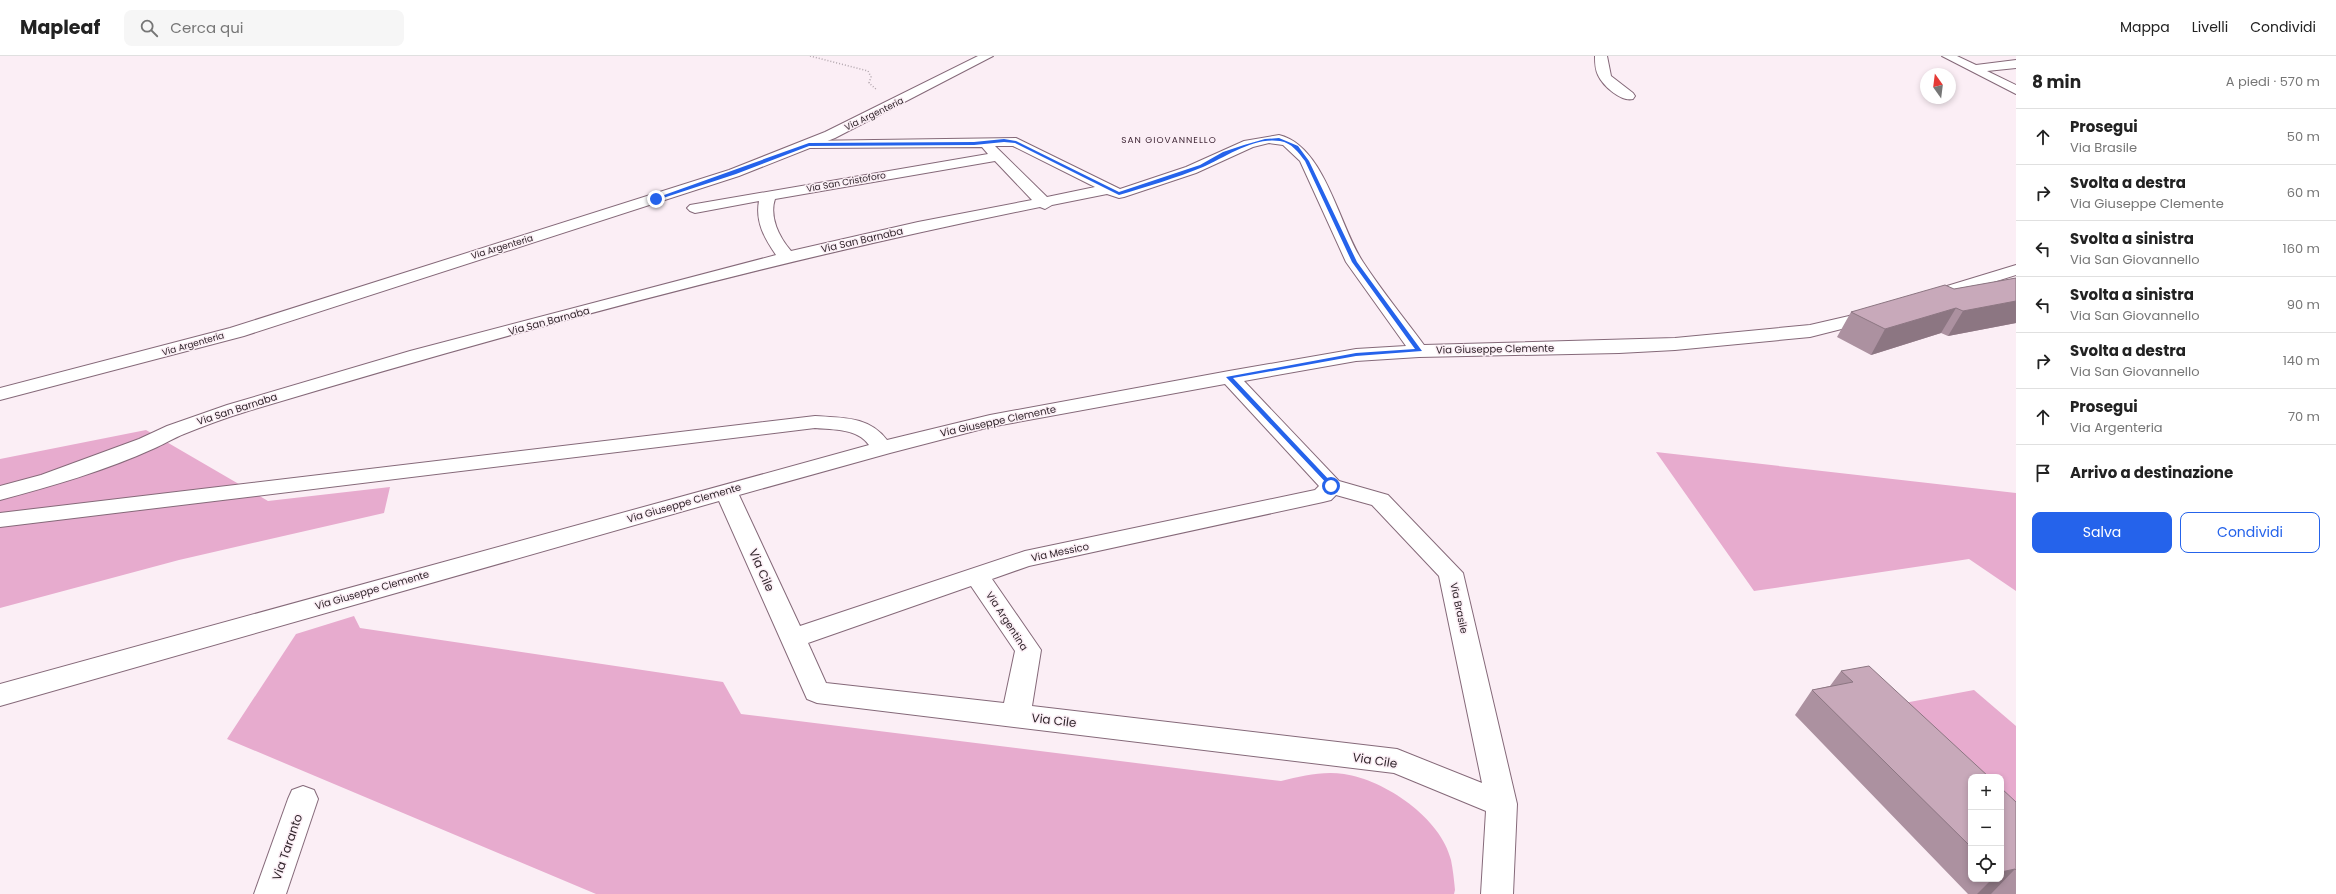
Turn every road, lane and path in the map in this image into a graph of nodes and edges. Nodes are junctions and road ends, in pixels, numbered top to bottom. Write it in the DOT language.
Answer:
graph roads {
  1 [pos="810,56"];
  2 [pos="987,56"];
  3 [pos="1601,56"];
  4 [pos="1948,56"];
  5 [pos="2016,64"];
  6 [pos="1974,69"];
  7 [pos="2016,90"];
  8 [pos="1629,96"];
  9 [pos="905,99"];
  10 [pos="985,142"];
  11 [pos="809,144"];
  12 [pos="998,156"];
  13 [pos="1109,189"];
  14 [pos="769,195"];
  15 [pos="1045,204"];
  16 [pos="695,208"];
  17 [pos="787,257"];
  18 [pos="2016,270"];
  19 [pos="1915,302"];
  20 [pos="1894,309"];
  21 [pos="1419,351"];
  22 [pos="1229,377"];
  23 [pos="0,394"];
  24 [pos="882,448"];
  25 [pos="1331,486"];
  26 [pos="726,492"];
  27 [pos="0,493"];
  28 [pos="0,520"];
  29 [pos="976,576"];
  30 [pos="792,638"];
  31 [pos="0,695"];
  32 [pos="1016,716"];
  33 [pos="303,799"];
  34 [pos="1502,804"];
  35 [pos="270,894"];
  36 [pos="1497,894"];
  1 -- 9 [label="path"];
  2 -- 9 [label="street, Via Argenteria"];
  3 -- 8 [label="street"];
  4 -- 6 [label="street"];
  5 -- 6 [label="street"];
  6 -- 7 [label="street"];
  9 -- 11 [label="street, Via Argenteria"];
  10 -- 11 [label="street"];
  10 -- 12 [label="street"];
  10 -- 13 [label="street"];
  11 -- 23 [label="street, Via Argenteria"];
  12 -- 14 [label="street, Via San Cristoforo"];
  12 -- 15 [label="street"];
  13 -- 15 [label="street, Via San Barnaba"];
  13 -- 21 [label="street"];
  14 -- 16 [label="street, Via San Cristoforo"];
  14 -- 17 [label="street"];
  15 -- 17 [label="street, Via San Barnaba"];
  17 -- 27 [label="street, Via San Barnaba"];
  18 -- 19 [label="street"];
  20 -- 21 [label="street, Via Giuseppe Clemente"];
  21 -- 22 [label="street, Via Giuseppe Clemente"];
  22 -- 24 [label="street, Via Giuseppe Clemente"];
  22 -- 25 [label="street"];
  24 -- 26 [label="street, Via Giuseppe Clemente"];
  24 -- 28 [label="street"];
  25 -- 29 [label="street, Via Messico"];
  25 -- 34 [label="street, Via Brasile"];
  26 -- 30 [label="street, Via Cile"];
  26 -- 31 [label="street, Via Giuseppe Clemente"];
  29 -- 30 [label="street, Via Messico"];
  29 -- 32 [label="street, Via Argentina"];
  30 -- 32 [label="street, Via Cile"];
  32 -- 34 [label="street, Via Cile"];
  33 -- 35 [label="street, Via Taranto"];
  34 -- 36 [label="street, Via Brasile"];
}
